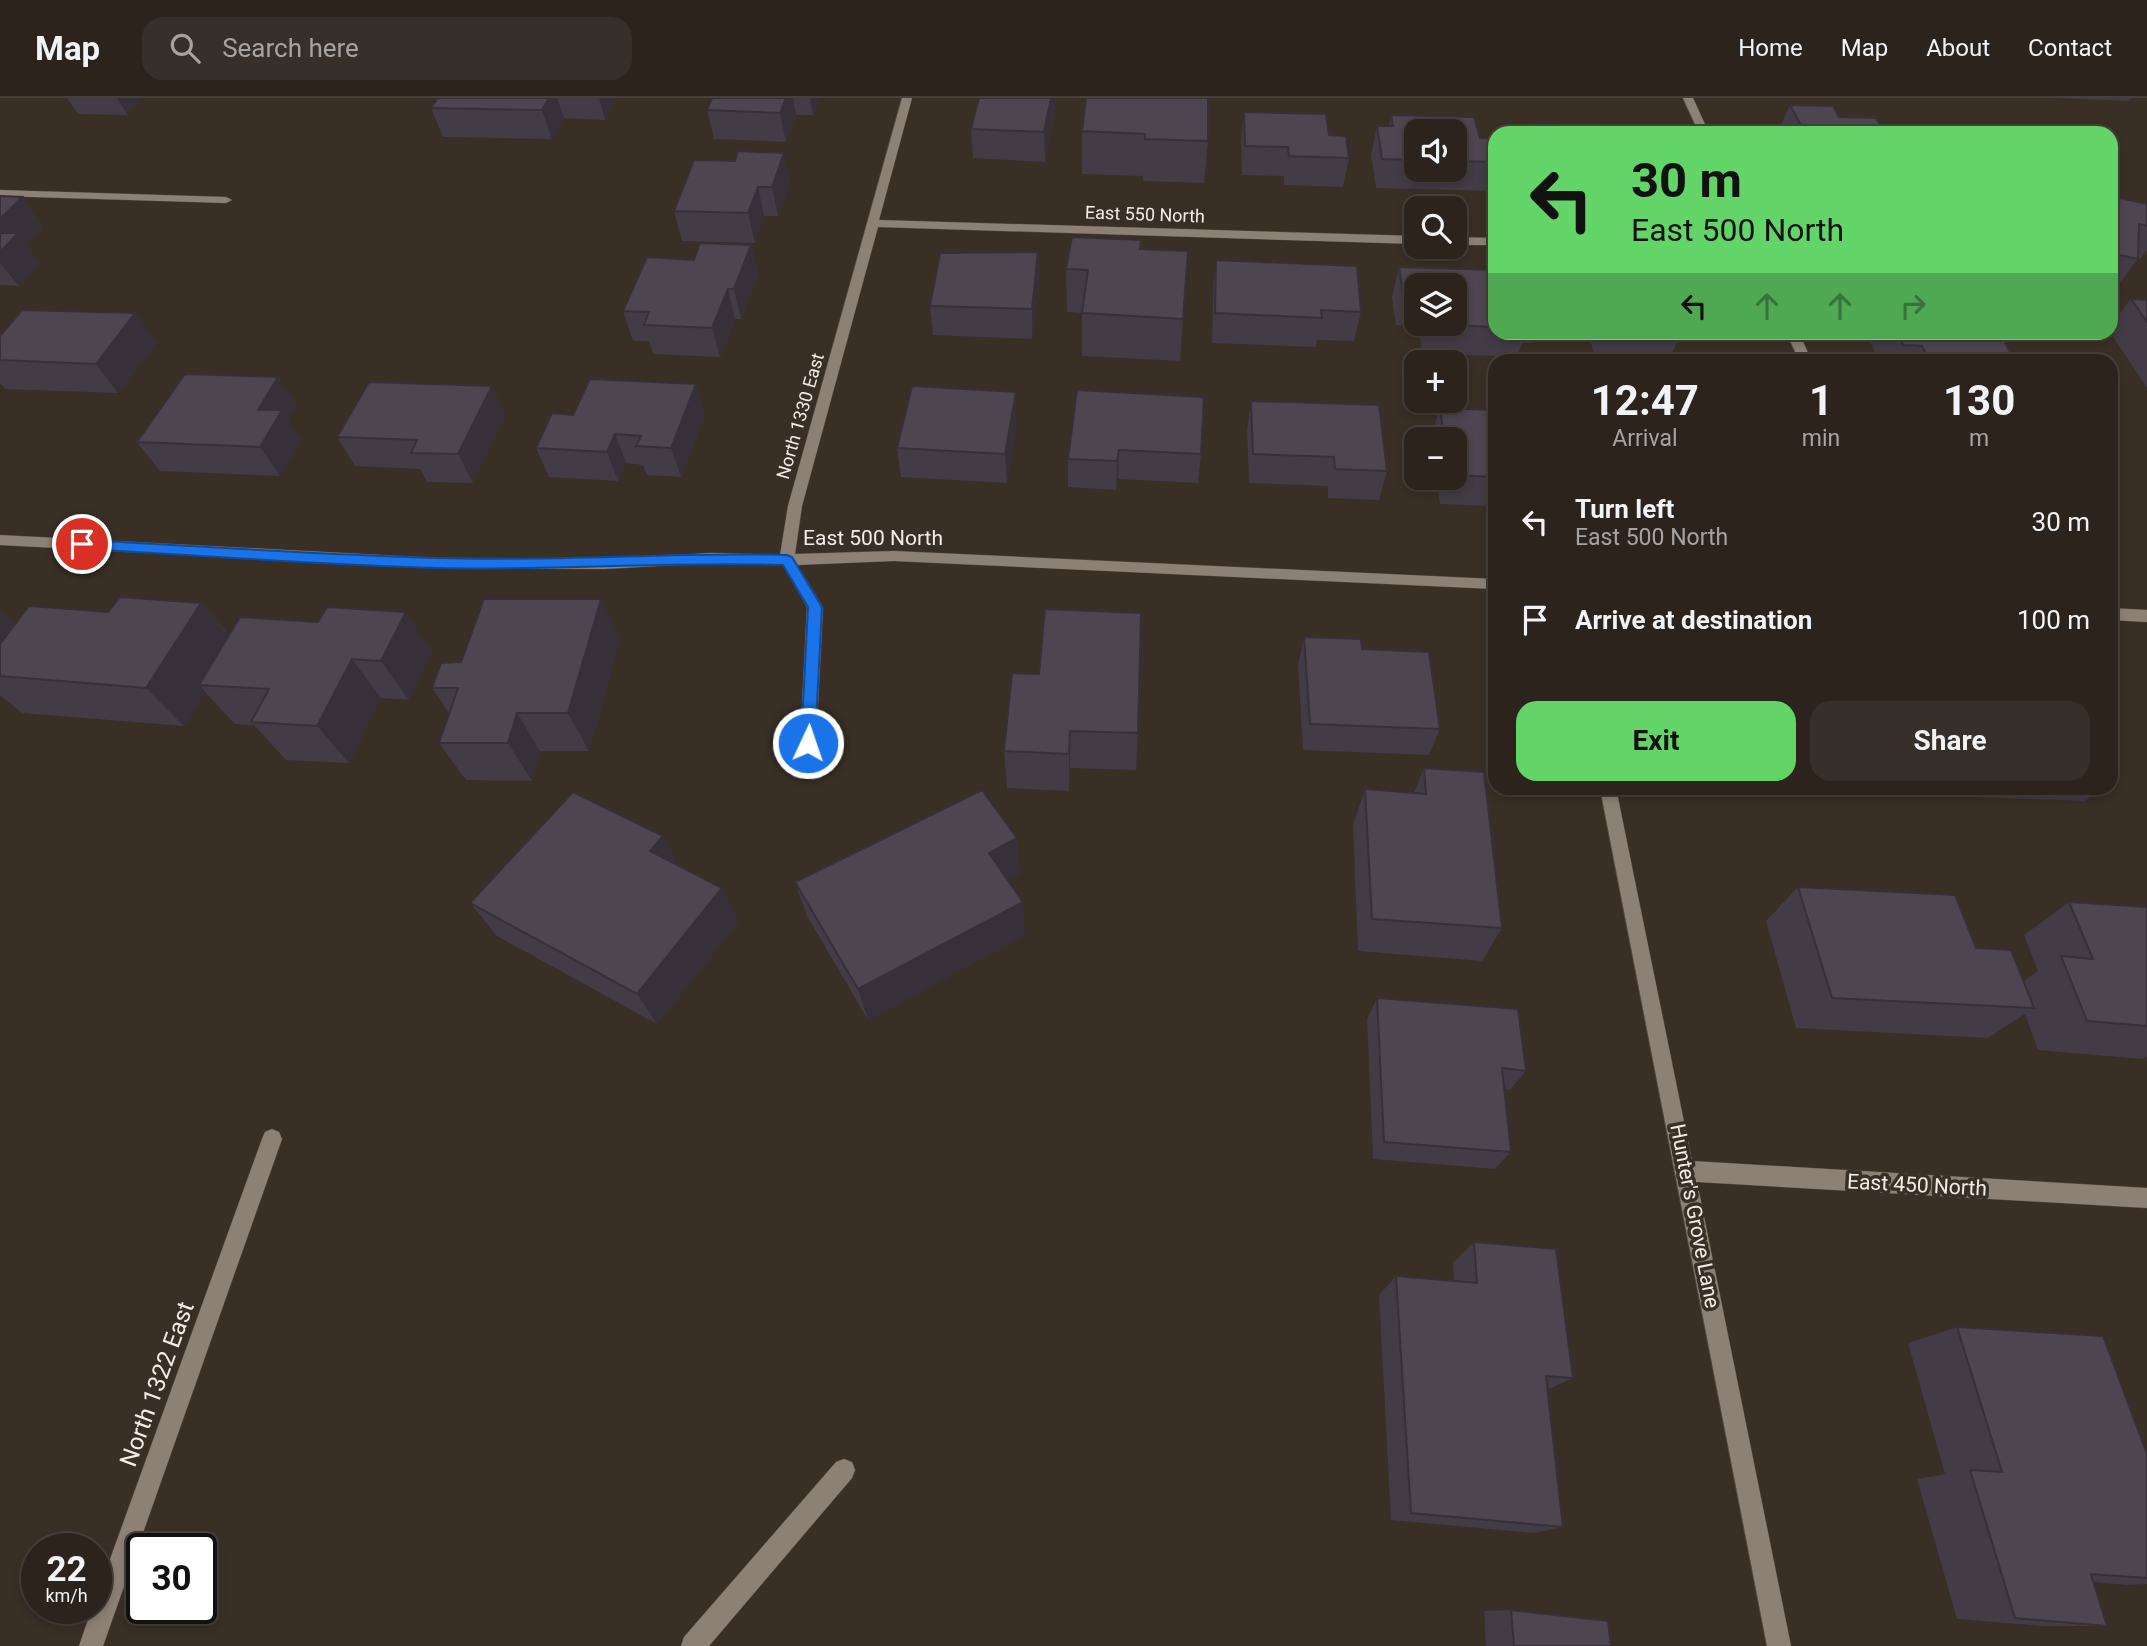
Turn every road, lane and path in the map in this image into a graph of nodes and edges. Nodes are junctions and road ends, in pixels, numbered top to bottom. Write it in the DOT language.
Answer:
graph roads {
  1 [pos="907,98"];
  2 [pos="1688,98"];
  3 [pos="1701,126"];
  4 [pos="0,193"];
  5 [pos="226,200"];
  6 [pos="874,223"];
  7 [pos="1404,240"];
  8 [pos="1467,241"];
  9 [pos="1488,242"];
  10 [pos="0,540"];
  11 [pos="787,560"];
  12 [pos="1488,584"];
  13 [pos="2118,614"];
  14 [pos="2147,616"];
  15 [pos="808,743"];
  16 [pos="1609,795"];
  17 [pos="272,1139"];
  18 [pos="1686,1171"];
  19 [pos="2147,1198"];
  20 [pos="844,1470"];
  21 [pos="91,1646"];
  22 [pos="693,1646"];
  23 [pos="1779,1646"];
  1 -- 6 [label="street, North 1330 East"];
  2 -- 3 [label="street"];
  4 -- 5 [label="street"];
  6 -- 7 [label="street, East 550 North"];
  6 -- 11 [label="street, North 1330 East"];
  8 -- 9 [label="street"];
  10 -- 11 [label="street, East 500 North"];
  11 -- 12 [label="street, East 500 North"];
  11 -- 15 [label="street"];
  13 -- 14 [label="street"];
  16 -- 18 [label="street, Hunter's Grove Lane"];
  17 -- 21 [label="street, North 1322 East"];
  18 -- 19 [label="street, East 450 North"];
  18 -- 23 [label="street, Hunter's Grove Lane"];
  20 -- 22 [label="street"];
}
